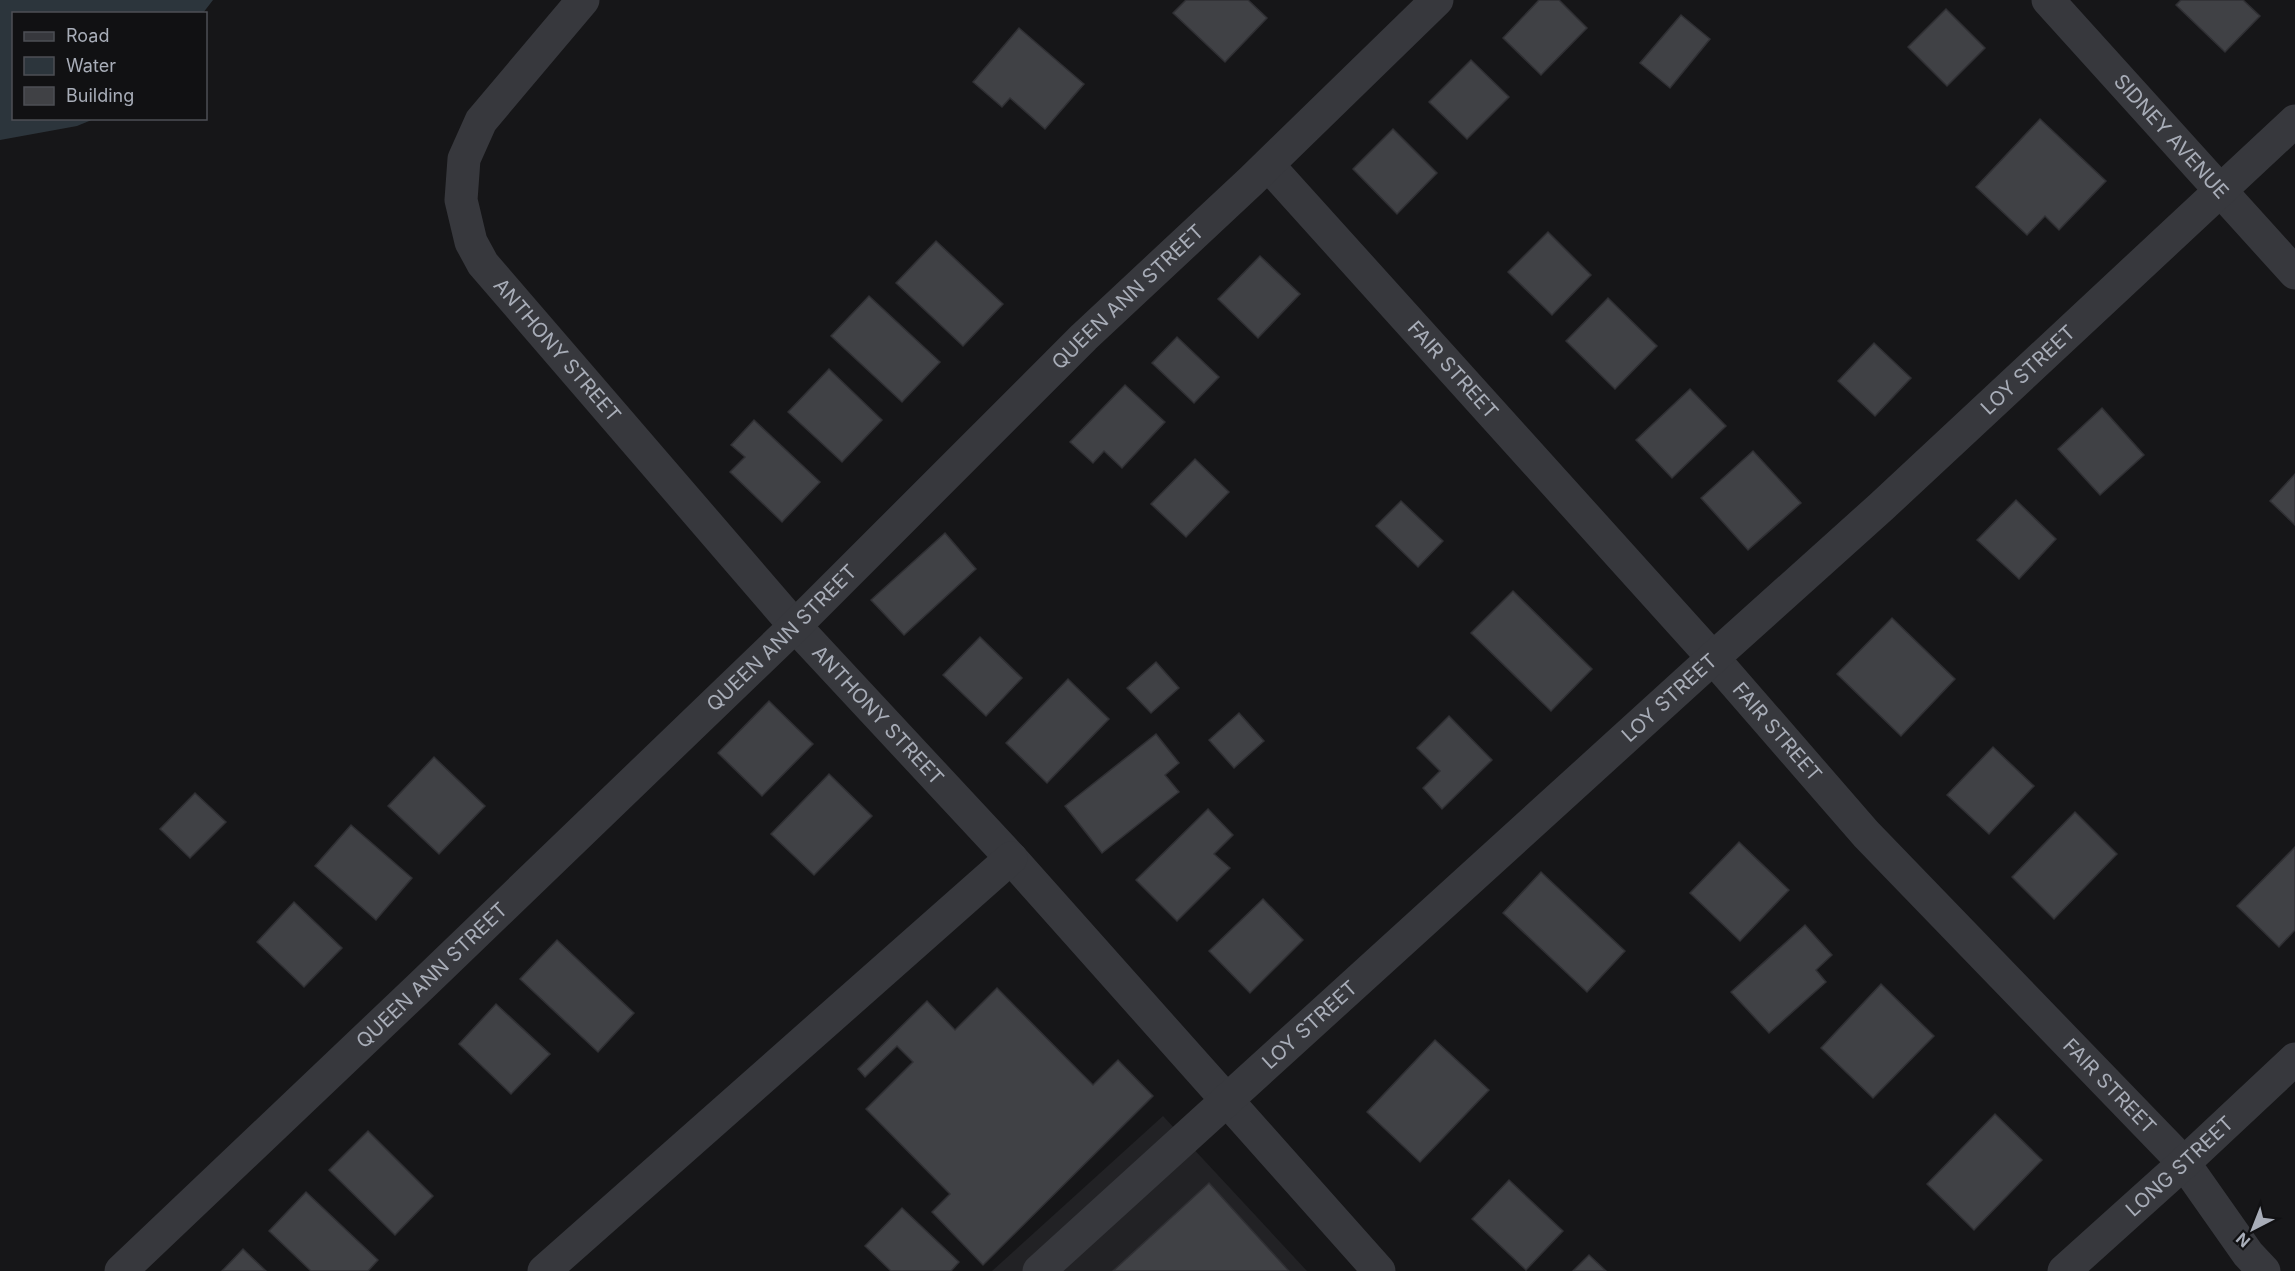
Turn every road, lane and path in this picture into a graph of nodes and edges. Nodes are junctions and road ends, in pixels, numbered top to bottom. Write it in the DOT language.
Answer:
graph roads {
  1 [pos="583,0"];
  2 [pos="1437,0"];
  3 [pos="2048,0"];
  4 [pos="2295,121"];
  5 [pos="1268,165"];
  6 [pos="2221,189"];
  7 [pos="2295,273"];
  8 [pos="795,626"];
  9 [pos="1713,658"];
  10 [pos="1011,858"];
  11 [pos="2295,1059"];
  12 [pos="1226,1100"];
  13 [pos="2184,1163"];
  14 [pos="121,1271"];
  15 [pos="544,1271"];
  16 [pos="1039,1271"];
  17 [pos="1379,1271"];
  18 [pos="2064,1271"];
  19 [pos="2264,1271"];
  1 -- 8 [label="street, ANTHONY STREET"];
  2 -- 5 [label="street, QUEEN ANN STREET"];
  3 -- 6 [label="street, SIDNEY AVENUE"];
  4 -- 6 [label="street, LOY STREET"];
  5 -- 8 [label="street, QUEEN ANN STREET"];
  5 -- 9 [label="street, FAIR STREET"];
  6 -- 7 [label="street, SIDNEY AVENUE"];
  6 -- 9 [label="street, LOY STREET"];
  8 -- 10 [label="street, ANTHONY STREET"];
  8 -- 14 [label="street, QUEEN ANN STREET"];
  9 -- 12 [label="street, LOY STREET"];
  9 -- 13 [label="street, FAIR STREET"];
  10 -- 12 [label="street, ANTHONY STREET"];
  10 -- 15 [label="street"];
  11 -- 13 [label="street, LONG STREET"];
  12 -- 16 [label="street, LOY STREET"];
  12 -- 17 [label="street, ANTHONY STREET"];
  13 -- 18 [label="street, LONG STREET"];
  13 -- 19 [label="street, FAIR STREET"];
}
